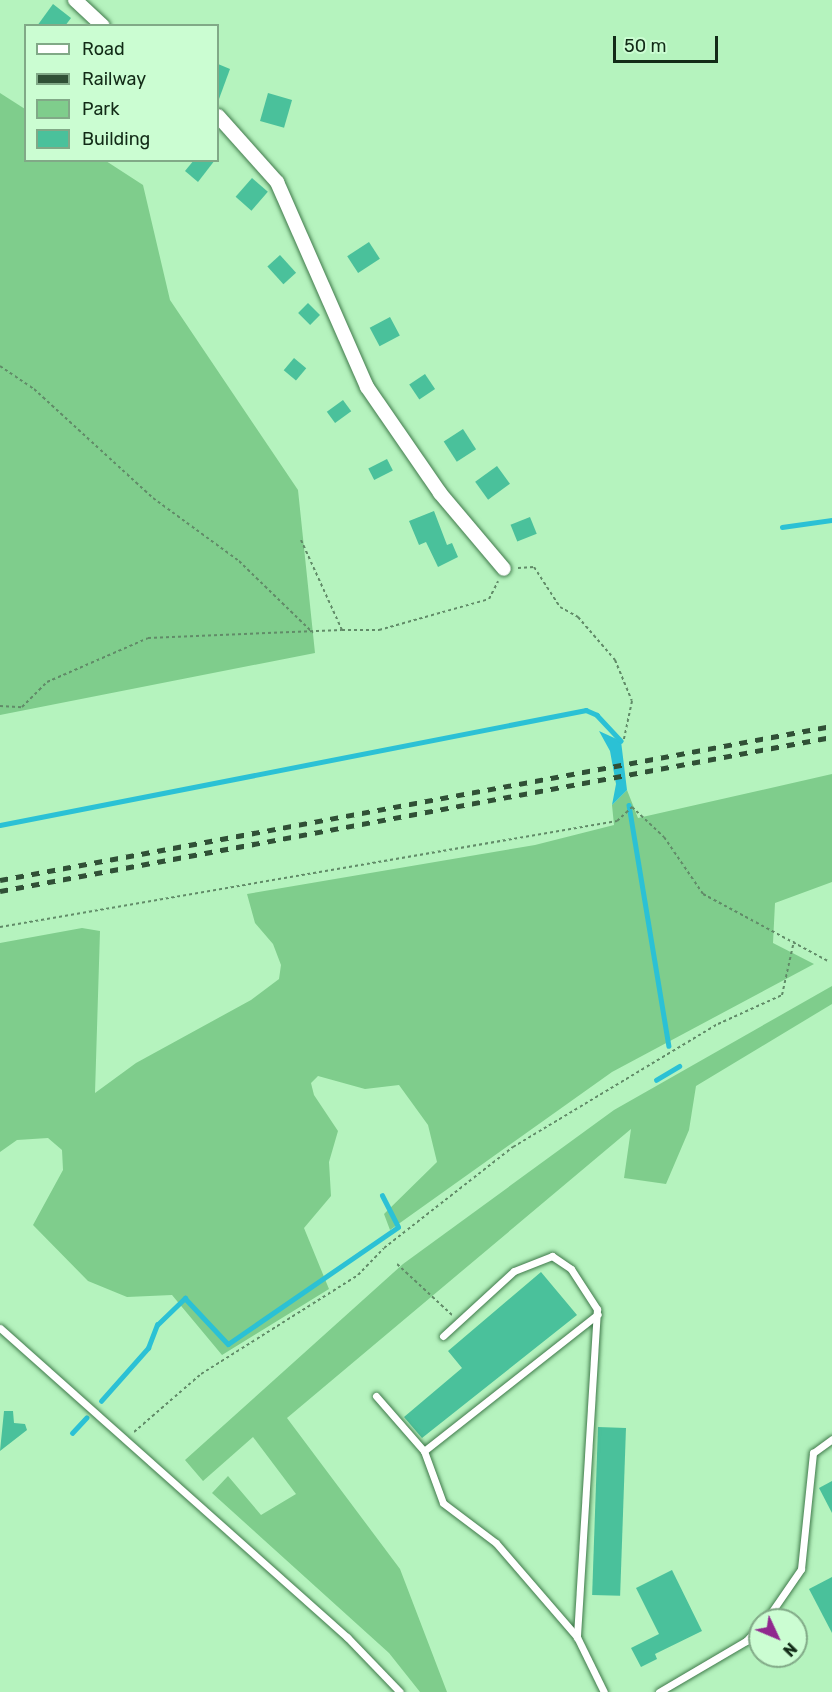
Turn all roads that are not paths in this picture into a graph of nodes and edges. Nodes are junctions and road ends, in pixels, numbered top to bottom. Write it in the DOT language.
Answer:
graph roads {
  1 [pos="75,0"];
  2 [pos="101,24"];
  3 [pos="219,117"];
  4 [pos="504,570"];
  5 [pos="598,1314"];
  6 [pos="0,1328"];
  7 [pos="443,1336"];
  8 [pos="376,1396"];
  9 [pos="832,1438"];
  10 [pos="424,1451"];
  11 [pos="774,1608"];
  12 [pos="577,1637"];
  13 [pos="748,1639"];
  14 [pos="675,1688"];
  15 [pos="399,1692"];
  16 [pos="604,1692"];
  17 [pos="659,1692"];
  1 -- 2 [label="street"];
  3 -- 4 [label="street"];
  5 -- 7 [label="lane"];
  5 -- 10 [label="lane"];
  5 -- 12 [label="lane"];
  6 -- 15 [label="lane"];
  8 -- 10 [label="lane"];
  9 -- 11 [label="lane"];
  10 -- 12 [label="lane"];
  12 -- 16 [label="lane"];
  13 -- 14 [label="lane"];
  14 -- 17 [label="lane"];
}
